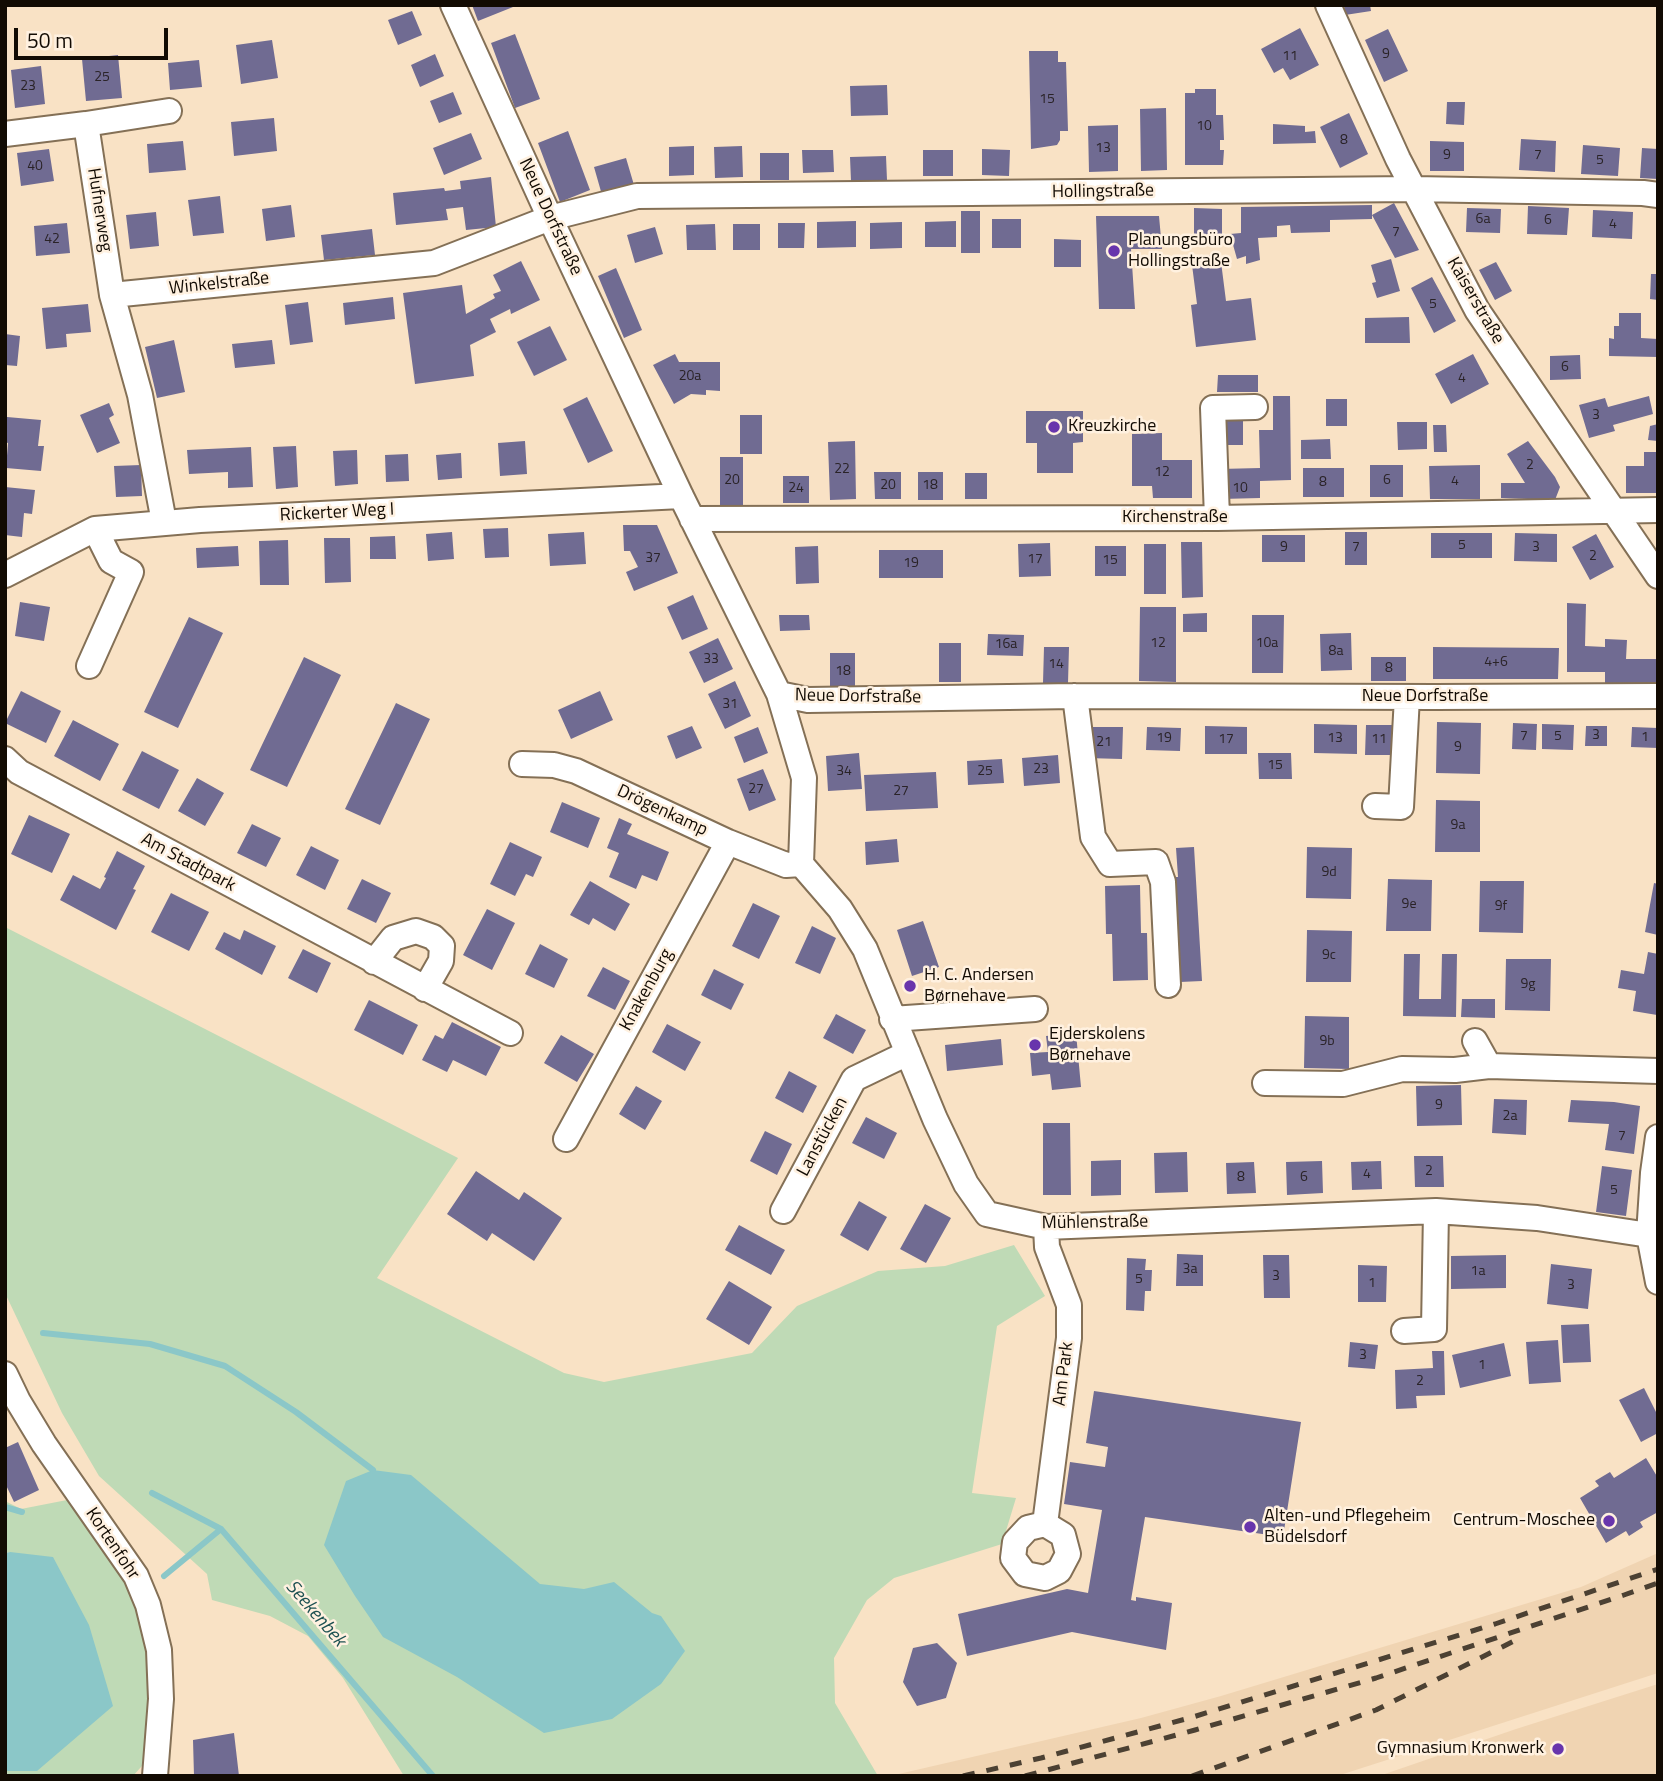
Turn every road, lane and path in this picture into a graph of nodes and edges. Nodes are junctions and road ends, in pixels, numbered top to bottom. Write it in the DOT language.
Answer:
graph roads {
  1 [pos="453,5"];
  2 [pos="1328,5"];
  3 [pos="169,111"];
  4 [pos="86,124"];
  5 [pos="5,134"];
  6 [pos="1413,189"];
  7 [pos="1658,195"];
  8 [pos="550,218"];
  9 [pos="112,295"];
  10 [pos="1255,407"];
  11 [pos="681,496"];
  12 [pos="1658,510"];
  13 [pos="1615,511"];
  14 [pos="1217,518"];
  15 [pos="692,519"];
  16 [pos="164,522"];
  17 [pos="95,529"];
  18 [pos="5,575"];
  19 [pos="1658,576"];
  20 [pos="89,666"];
  21 [pos="779,694"];
  22 [pos="1075,696"];
  23 [pos="1658,696"];
  24 [pos="1407,697"];
  25 [pos="5,759"];
  26 [pos="522,765"];
  27 [pos="1375,806"];
  28 [pos="728,842"];
  29 [pos="801,864"];
  30 [pos="374,962"];
  31 [pos="1168,985"];
  32 [pos="425,989"];
  33 [pos="1035,1009"];
  34 [pos="892,1019"];
  35 [pos="509,1033"];
  36 [pos="1475,1041"];
  37 [pos="908,1052"];
  38 [pos="1489,1066"];
  39 [pos="1658,1071"];
  40 [pos="1265,1083"];
  41 [pos="1658,1138"];
  42 [pos="566,1139"];
  43 [pos="783,1211"];
  44 [pos="1436,1211"];
  45 [pos="1046,1227"];
  46 [pos="1649,1235"];
  47 [pos="1658,1282"];
  48 [pos="1404,1331"];
  49 [pos="5,1374"];
  50 [pos="1045,1524"];
  51 [pos="155,1776"];
  1 -- 8 [label="street, Neue Dorfstraße"];
  2 -- 6 [label="street, Kaiserstraße"];
  3 -- 4 [label="street"];
  4 -- 5 [label="street"];
  4 -- 9 [label="street, Hufnerweg"];
  6 -- 7 [label="street, Hollingstraße"];
  6 -- 8 [label="street, Hollingstraße"];
  6 -- 13 [label="street, Kaiserstraße"];
  8 -- 9 [label="street, Winkelstraße"];
  8 -- 11 [label="street, Neue Dorfstraße"];
  9 -- 16 [label="street"];
  10 -- 14 [label="street"];
  11 -- 15 [label="street, Neue Dorfstraße"];
  11 -- 16 [label="street, Rickerter Weg I"];
  12 -- 13 [label="street, Kirchenstraße"];
  13 -- 14 [label="street, Kirchenstraße"];
  13 -- 19 [label="street, Kaiserstraße"];
  14 -- 15 [label="street, Kirchenstraße"];
  15 -- 21 [label="street, Neue Dorfstraße"];
  16 -- 17 [label="street, Rickerter Weg I"];
  17 -- 18 [label="street, Rickerter Weg I"];
  17 -- 20 [label="street"];
  21 -- 22 [label="street, Neue Dorfstraße"];
  21 -- 29 [label="street"];
  22 -- 24 [label="street, Neue Dorfstraße"];
  22 -- 31 [label="street"];
  23 -- 24 [label="street, Neue Dorfstraße"];
  24 -- 27 [label="street"];
  25 -- 30 [label="street, Am Stadtpark"];
  26 -- 28 [label="street, Drögenkamp"];
  28 -- 29 [label="street, Drögenkamp"];
  28 -- 42 [label="street, Knakenburg"];
  29 -- 34 [label="street, Mühlenstraße"];
  30 -- 32 [label="street, Am Stadtpark"];
  30 -- 32 [label="street"];
  32 -- 35 [label="street, Am Stadtpark"];
  33 -- 34 [label="street"];
  34 -- 37 [label="street, Mühlenstraße"];
  36 -- 38 [label="street"];
  37 -- 43 [label="street, Lanstücken"];
  37 -- 45 [label="street, Mühlenstraße"];
  38 -- 39 [label="street"];
  38 -- 40 [label="street"];
  41 -- 46 [label="street"];
  44 -- 45 [label="street, Mühlenstraße"];
  44 -- 46 [label="street, Mühlenstraße"];
  44 -- 48 [label="street"];
  45 -- 50 [label="street, Am Park"];
  46 -- 47 [label="street"];
  49 -- 51 [label="street, Kortenfohr"];
}
